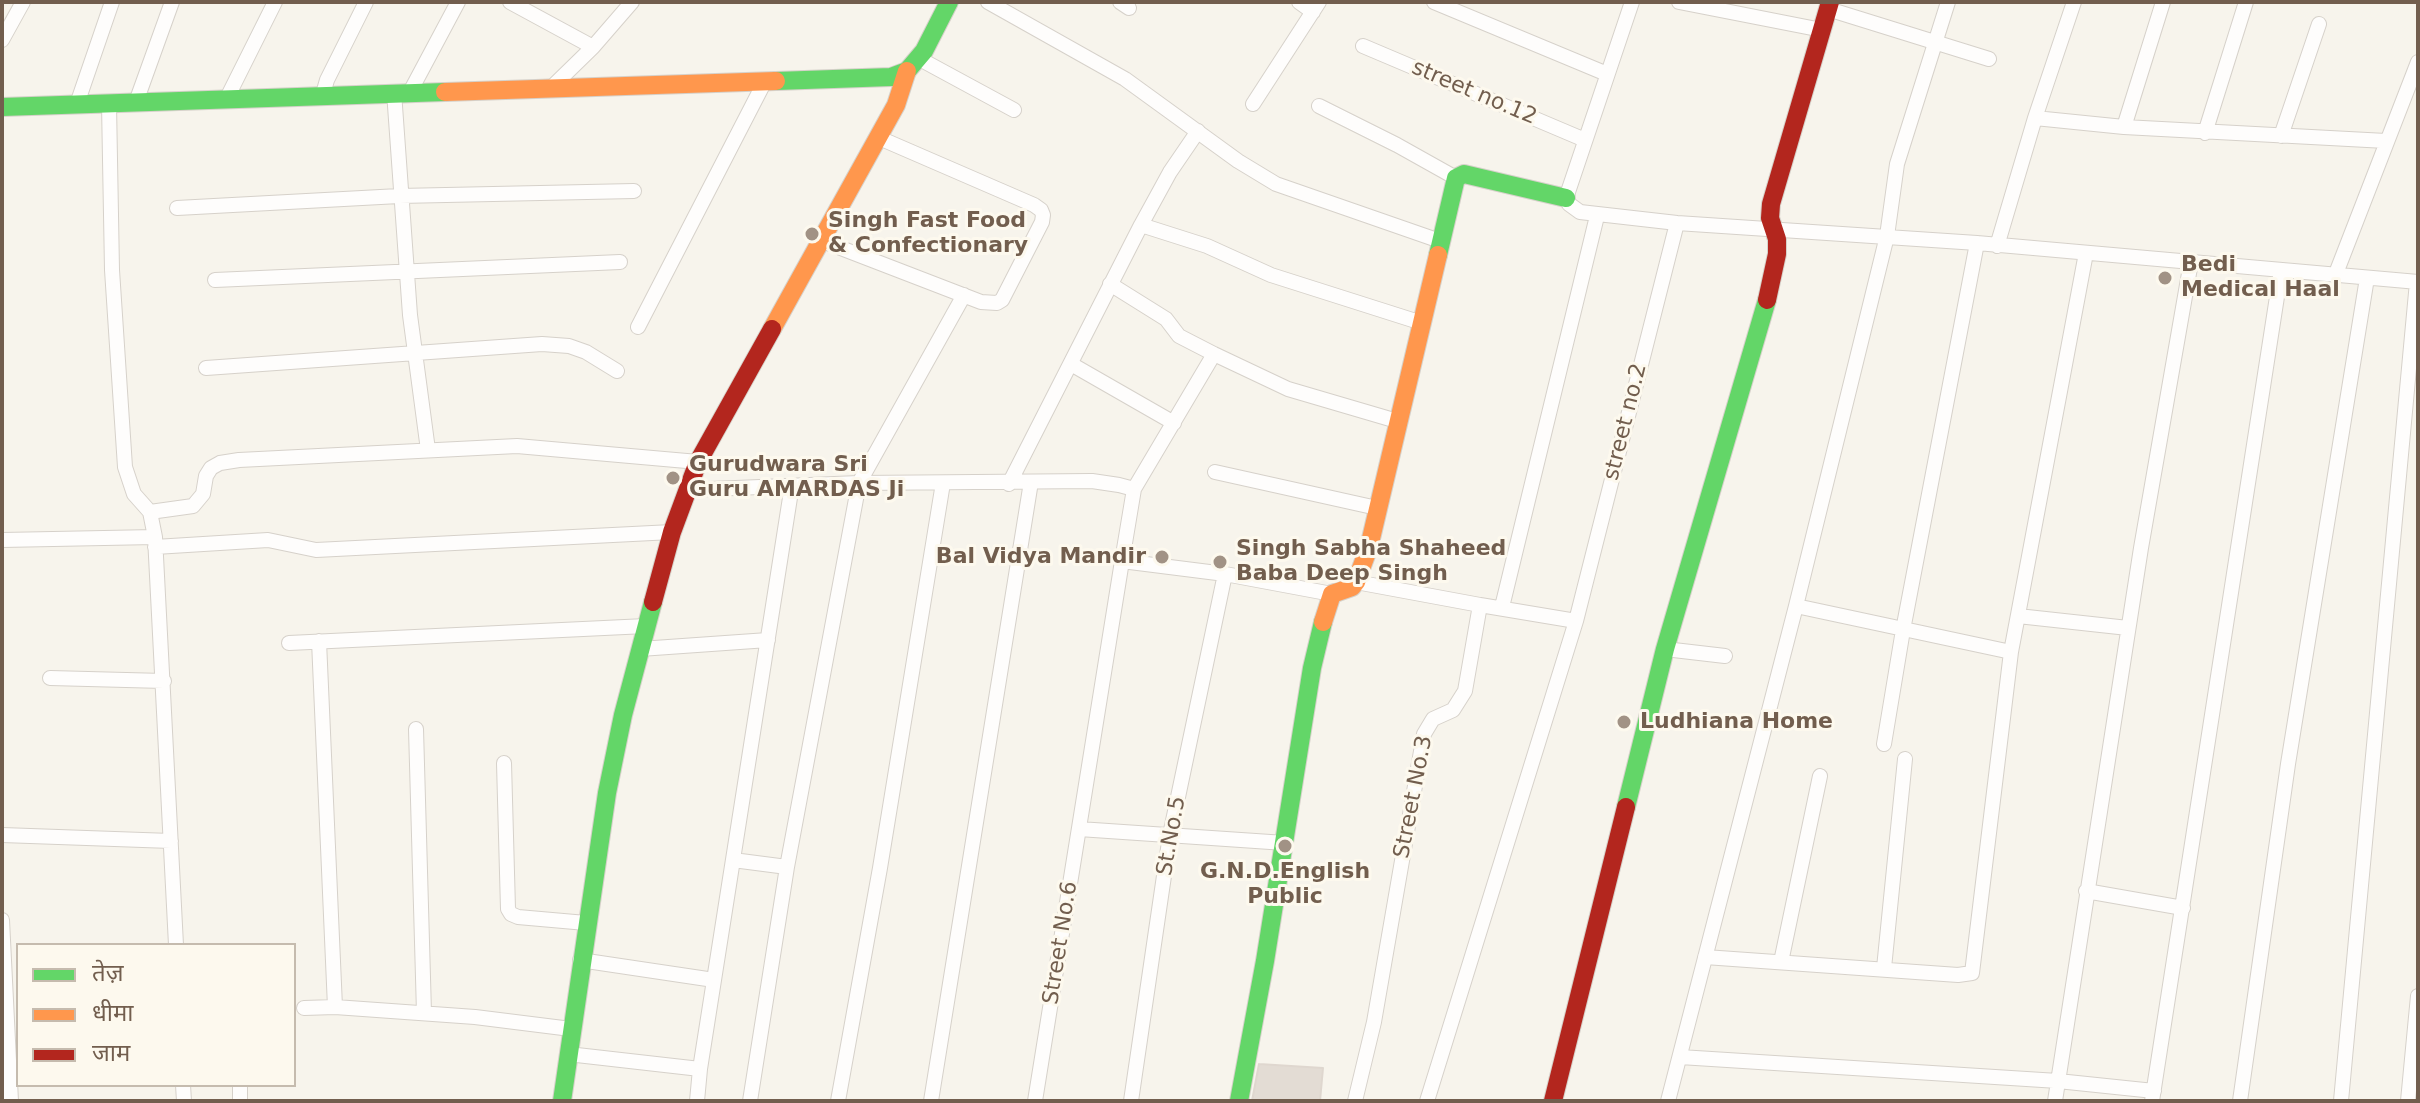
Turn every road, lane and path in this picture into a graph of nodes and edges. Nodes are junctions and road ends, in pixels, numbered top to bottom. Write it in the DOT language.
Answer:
graph roads {
  1 [pos="23,2"];
  2 [pos="112,2"];
  3 [pos="172,2"];
  4 [pos="275,2"];
  5 [pos="366,2"];
  6 [pos="458,2"];
  7 [pos="510,2"];
  8 [pos="632,2"];
  9 [pos="949,2"];
  10 [pos="988,2"];
  11 [pos="1299,2"];
  12 [pos="1434,2"];
  13 [pos="1679,2"];
  14 [pos="1948,2"];
  15 [pos="2074,2"];
  16 [pos="2163,2"];
  17 [pos="2246,2"];
  18 [pos="1626,4"];
  19 [pos="1829,6"];
  20 [pos="1316,7"];
  21 [pos="2319,24"];
  22 [pos="1822,30"];
  23 [pos="2,40"];
  24 [pos="1935,42"];
  25 [pos="1363,46"];
  26 [pos="593,47"];
  27 [pos="1989,59"];
  28 [pos="2418,62"];
  29 [pos="913,64"];
  30 [pos="1607,74"];
  31 [pos="765,81"];
  32 [pos="552,87"];
  33 [pos="402,92"];
  34 [pos="323,94"];
  35 [pos="227,98"];
  36 [pos="136,102"];
  37 [pos="77,104"];
  38 [pos="109,104"];
  39 [pos="1253,104"];
  40 [pos="1319,106"];
  41 [pos="2,107"];
  42 [pos="1014,110"];
  43 [pos="2035,118"];
  44 [pos="2124,127"];
  45 [pos="1198,131"];
  46 [pos="2205,133"];
  47 [pos="2281,136"];
  48 [pos="877,137"];
  49 [pos="1585,140"];
  50 [pos="2386,141"];
  51 [pos="1456,178"];
  52 [pos="634,191"];
  53 [pos="399,196"];
  54 [pos="1566,198"];
  55 [pos="177,208"];
  56 [pos="1597,216"];
  57 [pos="1677,223"];
  58 [pos="1141,225"];
  59 [pos="1774,228"];
  60 [pos="1887,236"];
  61 [pos="820,240"];
  62 [pos="1440,241"];
  63 [pos="1977,243"];
  64 [pos="1997,246"];
  65 [pos="2086,253"];
  66 [pos="620,262"];
  67 [pos="2191,262"];
  68 [pos="406,271"];
  69 [pos="2281,271"];
  70 [pos="2335,276"];
  71 [pos="2367,278"];
  72 [pos="215,280"];
  73 [pos="2418,282"];
  74 [pos="1110,284"];
  75 [pos="964,295"];
  76 [pos="1422,323"];
  77 [pos="638,327"];
  78 [pos="416,352"];
  79 [pos="1214,354"];
  80 [pos="1071,364"];
  81 [pos="206,368"];
  82 [pos="617,371"];
  83 [pos="1397,421"];
  84 [pos="1174,423"];
  85 [pos="428,450"];
  86 [pos="698,462"];
  87 [pos="1215,472"];
  88 [pos="1031,482"];
  89 [pos="859,483"];
  90 [pos="943,483"];
  91 [pos="1009,484"];
  92 [pos="792,485"];
  93 [pos="1134,489"];
  94 [pos="686,490"];
  95 [pos="1377,508"];
  96 [pos="150,512"];
  97 [pos="672,532"];
  98 [pos="2,540"];
  99 [pos="155,542"];
  100 [pos="1122,561"];
  101 [pos="1225,574"];
  102 [pos="1356,582"];
  103 [pos="1332,594"];
  104 [pos="1480,605"];
  105 [pos="1796,606"];
  106 [pos="1502,607"];
  107 [pos="2018,616"];
  108 [pos="1576,621"];
  109 [pos="646,626"];
  110 [pos="2128,628"];
  111 [pos="1903,630"];
  112 [pos="768,640"];
  113 [pos="319,641"];
  114 [pos="289,643"];
  115 [pos="640,649"];
  116 [pos="1665,649"];
  117 [pos="2011,652"];
  118 [pos="1725,656"];
  119 [pos="50,678"];
  120 [pos="164,681"];
  121 [pos="416,729"];
  122 [pos="1884,744"];
  123 [pos="1905,759"];
  124 [pos="504,763"];
  125 [pos="1820,776"];
  126 [pos="1079,829"];
  127 [pos="2,835"];
  128 [pos="1170,835"];
  129 [pos="171,841"];
  130 [pos="1285,843"];
  131 [pos="733,860"];
  132 [pos="787,867"];
  133 [pos="2086,891"];
  134 [pos="2183,908"];
  135 [pos="2,920"];
  136 [pos="586,923"];
  137 [pos="176,943"];
  138 [pos="1705,957"];
  139 [pos="580,960"];
  140 [pos="1781,962"];
  141 [pos="1884,968"];
  142 [pos="714,980"];
  143 [pos="2418,996"];
  144 [pos="335,1007"];
  145 [pos="304,1008"];
  146 [pos="424,1013"];
  147 [pos="571,1029"];
  148 [pos="568,1054"];
  149 [pos="1680,1057"];
  150 [pos="700,1069"];
  151 [pos="2058,1081"];
  152 [pos="2153,1096"];
  153 [pos="11,1101"];
  154 [pos="562,1101"];
  155 [pos="697,1101"];
  156 [pos="750,1101"];
  157 [pos="838,1101"];
  158 [pos="931,1101"];
  159 [pos="1035,1101"];
  160 [pos="1131,1101"];
  161 [pos="1239,1101"];
  162 [pos="1355,1101"];
  163 [pos="1427,1101"];
  164 [pos="1553,1101"];
  165 [pos="1668,1101"];
  166 [pos="2055,1101"];
  167 [pos="2240,1101"];
  168 [pos="2341,1101"];
  169 [pos="2408,1101"];
  1 -- 23 [label="street"];
  2 -- 37 [label="street"];
  3 -- 36 [label="street"];
  4 -- 35 [label="street"];
  5 -- 34 [label="street"];
  6 -- 33 [label="street"];
  7 -- 26 [label="street"];
  8 -- 26 [label="street"];
  9 -- 29 [label="street"];
  10 -- 45 [label="street"];
  11 -- 20 [label="street"];
  12 -- 30 [label="street"];
  13 -- 22 [label="street"];
  14 -- 24 [label="street"];
  15 -- 43 [label="street"];
  16 -- 44 [label="street"];
  17 -- 46 [label="street"];
  18 -- 30 [label="street"];
  19 -- 22 [label="street"];
  19 -- 24 [label="street"];
  20 -- 39 [label="street"];
  21 -- 47 [label="street"];
  22 -- 59 [label="street"];
  24 -- 27 [label="street"];
  24 -- 60 [label="street"];
  25 -- 49 [label="street, street no.12"];
  26 -- 32 [label="street"];
  28 -- 50 [label="street"];
  29 -- 31 [label="street"];
  29 -- 42 [label="street"];
  29 -- 48 [label="street"];
  30 -- 49 [label="street"];
  31 -- 32 [label="street"];
  31 -- 77 [label="street"];
  32 -- 33 [label="street"];
  33 -- 34 [label="street"];
  33 -- 53 [label="street"];
  34 -- 35 [label="street"];
  35 -- 36 [label="street"];
  36 -- 38 [label="street"];
  37 -- 38 [label="street"];
  37 -- 41 [label="street"];
  38 -- 96 [label="street"];
  40 -- 51 [label="street"];
  43 -- 44 [label="street"];
  43 -- 64 [label="street"];
  44 -- 46 [label="street"];
  45 -- 58 [label="street"];
  45 -- 62 [label="street"];
  46 -- 47 [label="street"];
  47 -- 50 [label="street"];
  48 -- 61 [label="street"];
  48 -- 75 [label="street"];
  49 -- 54 [label="street"];
  50 -- 70 [label="street"];
  51 -- 54 [label="street"];
  51 -- 62 [label="street"];
  52 -- 53 [label="street"];
  53 -- 55 [label="street"];
  53 -- 68 [label="street"];
  54 -- 56 [label="street"];
  56 -- 57 [label="street"];
  56 -- 106 [label="street"];
  57 -- 59 [label="street"];
  57 -- 108 [label="street, street no.2"];
  58 -- 74 [label="street"];
  58 -- 76 [label="street"];
  59 -- 60 [label="street"];
  59 -- 116 [label="street"];
  60 -- 63 [label="street"];
  60 -- 105 [label="street"];
  61 -- 75 [label="street"];
  61 -- 86 [label="street"];
  62 -- 76 [label="street"];
  63 -- 64 [label="street"];
  63 -- 111 [label="street"];
  64 -- 65 [label="street"];
  65 -- 67 [label="street"];
  65 -- 107 [label="street"];
  66 -- 68 [label="street"];
  67 -- 69 [label="street"];
  67 -- 110 [label="street"];
  68 -- 72 [label="street"];
  68 -- 78 [label="street"];
  69 -- 70 [label="street"];
  69 -- 134 [label="street"];
  70 -- 71 [label="street"];
  71 -- 73 [label="street"];
  71 -- 167 [label="street"];
  73 -- 168 [label="street"];
  74 -- 79 [label="street"];
  74 -- 80 [label="street"];
  75 -- 89 [label="street"];
  76 -- 83 [label="street"];
  78 -- 81 [label="street"];
  78 -- 82 [label="street"];
  78 -- 85 [label="street"];
  79 -- 83 [label="street"];
  79 -- 84 [label="street"];
  80 -- 84 [label="street"];
  80 -- 91 [label="street"];
  83 -- 95 [label="street"];
  84 -- 93 [label="street"];
  85 -- 86 [label="street"];
  85 -- 96 [label="street"];
  86 -- 94 [label="street"];
  87 -- 95 [label="street"];
  88 -- 91 [label="street"];
  88 -- 93 [label="street"];
  88 -- 158 [label="street"];
  89 -- 90 [label="street"];
  89 -- 92 [label="street"];
  89 -- 132 [label="street"];
  90 -- 91 [label="street"];
  90 -- 157 [label="street"];
  92 -- 94 [label="street"];
  92 -- 112 [label="street"];
  93 -- 100 [label="street, Street No.6"];
  94 -- 97 [label="street"];
  95 -- 102 [label="street"];
  96 -- 99 [label="street"];
  97 -- 99 [label="street"];
  97 -- 109 [label="street"];
  98 -- 99 [label="street"];
  99 -- 120 [label="street"];
  100 -- 101 [label="street"];
  100 -- 126 [label="street, Street No.6"];
  101 -- 103 [label="street"];
  101 -- 128 [label="street, St.No.5"];
  102 -- 103 [label="street"];
  102 -- 104 [label="street"];
  103 -- 130 [label="street"];
  104 -- 106 [label="street"];
  104 -- 162 [label="street, Street No.3"];
  105 -- 111 [label="street"];
  105 -- 138 [label="street"];
  106 -- 108 [label="street"];
  107 -- 110 [label="street"];
  107 -- 117 [label="street"];
  108 -- 163 [label="street, street no.2"];
  109 -- 113 [label="street"];
  109 -- 115 [label="street"];
  110 -- 133 [label="street"];
  111 -- 117 [label="street"];
  111 -- 122 [label="street"];
  112 -- 115 [label="street"];
  112 -- 131 [label="street"];
  113 -- 114 [label="street"];
  113 -- 144 [label="street"];
  115 -- 136 [label="street"];
  116 -- 118 [label="street"];
  116 -- 164 [label="street"];
  117 -- 141 [label="street"];
  119 -- 120 [label="street"];
  120 -- 129 [label="street"];
  121 -- 146 [label="street"];
  123 -- 141 [label="street"];
  124 -- 136 [label="street"];
  125 -- 140 [label="street"];
  126 -- 128 [label="street"];
  126 -- 159 [label="street, Street No.6"];
  127 -- 129 [label="street"];
  128 -- 130 [label="street"];
  128 -- 160 [label="street, St.No.5"];
  129 -- 137 [label="street"];
  130 -- 161 [label="street"];
  131 -- 132 [label="street"];
  131 -- 142 [label="street"];
  132 -- 156 [label="street"];
  133 -- 134 [label="street"];
  133 -- 151 [label="street"];
  134 -- 152 [label="street"];
  135 -- 153 [label="street"];
  136 -- 139 [label="street"];
  138 -- 140 [label="street"];
  138 -- 149 [label="street"];
  139 -- 142 [label="street"];
  139 -- 147 [label="street"];
  140 -- 141 [label="street"];
  142 -- 150 [label="street"];
  143 -- 169 [label="street"];
  144 -- 145 [label="street"];
  144 -- 146 [label="street"];
  146 -- 147 [label="street"];
  147 -- 148 [label="street"];
  148 -- 150 [label="street"];
  148 -- 154 [label="street"];
  149 -- 151 [label="street"];
  149 -- 165 [label="street"];
  150 -- 155 [label="street"];
  151 -- 152 [label="street"];
  151 -- 166 [label="street"];
}
